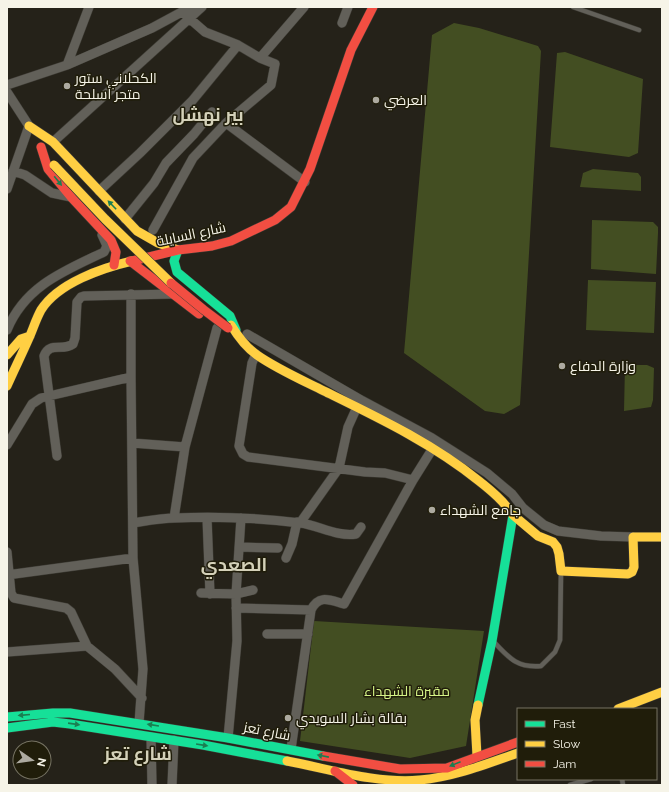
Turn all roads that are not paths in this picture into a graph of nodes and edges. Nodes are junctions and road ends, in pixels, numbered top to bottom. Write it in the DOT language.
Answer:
graph roads {
  1 [pos="89,7"];
  2 [pos="191,7"];
  3 [pos="202,7"];
  4 [pos="304,7"];
  5 [pos="348,7"];
  6 [pos="373,7"];
  7 [pos="573,7"];
  8 [pos="592,7"];
  9 [pos="182,12"];
  10 [pos="590,12"];
  11 [pos="189,18"];
  12 [pos="342,23"];
  13 [pos="639,30"];
  14 [pos="238,45"];
  15 [pos="260,58"];
  16 [pos="66,65"];
  17 [pos="7,85"];
  18 [pos="7,92"];
  19 [pos="212,112"];
  20 [pos="226,123"];
  21 [pos="29,126"];
  22 [pos="53,142"];
  23 [pos="41,147"];
  24 [pos="56,162"];
  25 [pos="13,171"];
  26 [pos="305,182"];
  27 [pos="7,189"];
  28 [pos="99,191"];
  29 [pos="71,197"];
  30 [pos="125,219"];
  31 [pos="153,230"];
  32 [pos="103,231"];
  33 [pos="178,250"];
  34 [pos="130,261"];
  35 [pos="114,265"];
  36 [pos="131,294"];
  37 [pos="173,294"];
  38 [pos="218,328"];
  39 [pos="7,330"];
  40 [pos="236,334"];
  41 [pos="247,334"];
  42 [pos="30,336"];
  43 [pos="256,354"];
  44 [pos="7,355"];
  45 [pos="130,377"];
  46 [pos="7,386"];
  47 [pos="49,396"];
  48 [pos="357,407"];
  49 [pos="132,443"];
  50 [pos="7,445"];
  51 [pos="185,447"];
  52 [pos="433,448"];
  53 [pos="56,456"];
  54 [pos="339,468"];
  55 [pos="413,480"];
  56 [pos="513,515"];
  57 [pos="174,518"];
  58 [pos="207,518"];
  59 [pos="241,518"];
  60 [pos="299,522"];
  61 [pos="133,523"];
  62 [pos="361,527"];
  63 [pos="633,537"];
  64 [pos="662,537"];
  65 [pos="239,547"];
  66 [pos="278,548"];
  67 [pos="7,552"];
  68 [pos="133,558"];
  69 [pos="286,558"];
  70 [pos="561,571"];
  71 [pos="8,575"];
  72 [pos="253,590"];
  73 [pos="236,594"];
  74 [pos="236,608"];
  75 [pos="312,610"];
  76 [pos="268,634"];
  77 [pos="308,634"];
  78 [pos="492,641"];
  79 [pos="87,646"];
  80 [pos="7,652"];
  81 [pos="662,692"];
  82 [pos="142,698"];
  83 [pos="621,708"];
  84 [pos="7,717"];
  85 [pos="53,718"];
  86 [pos="138,723"];
  87 [pos="7,728"];
  88 [pos="151,736"];
  89 [pos="228,738"];
  90 [pos="174,740"];
  91 [pos="517,742"];
  92 [pos="291,749"];
  93 [pos="517,753"];
  94 [pos="477,756"];
  95 [pos="361,763"];
  96 [pos="372,765"];
  97 [pos="334,770"];
  98 [pos="588,780"];
  99 [pos="364,781"];
  100 [pos="375,781"];
  101 [pos="152,785"];
  102 [pos="172,785"];
  103 [pos="353,785"];
  104 [pos="570,785"];
  1 -- 16 [label="street"];
  2 -- 9 [label="street"];
  3 -- 11 [label="street"];
  4 -- 15 [label="street"];
  5 -- 12 [label="street"];
  6 -- 26 [label="main road, شارع السايلة"];
  7 -- 10 [label="lane"];
  8 -- 10 [label="lane"];
  9 -- 11 [label="street"];
  9 -- 16 [label="street"];
  10 -- 13 [label="lane"];
  11 -- 14 [label="street"];
  11 -- 22 [label="street"];
  14 -- 15 [label="street"];
  14 -- 28 [label="street"];
  15 -- 20 [label="street"];
  16 -- 17 [label="street"];
  18 -- 21 [label="street"];
  19 -- 30 [label="street"];
  20 -- 26 [label="street"];
  20 -- 31 [label="street"];
  21 -- 22 [label="main road"];
  21 -- 23 [label="main road"];
  21 -- 24 [label="main road"];
  21 -- 25 [label="street"];
  22 -- 28 [label="main road"];
  23 -- 24 [label="main road"];
  23 -- 29 [label="main road, one-way"];
  24 -- 40 [label="main road, bridge"];
  25 -- 27 [label="street"];
  25 -- 29 [label="street"];
  26 -- 33 [label="main road, شارع السايلة"];
  30 -- 28 [label="main road, one-way"];
  29 -- 32 [label="main road"];
  30 -- 33 [label="main road"];
  32 -- 35 [label="main road"];
  32 -- 39 [label="street"];
  33 -- 34 [label="main road, شارع السايلة"];
  33 -- 40 [label="main road"];
  34 -- 35 [label="main road, شارع السايلة"];
  34 -- 37 [label="main road"];
  35 -- 42 [label="main road, شارع السايلة"];
  36 -- 37 [label="street"];
  36 -- 45 [label="street"];
  36 -- 47 [label="street"];
  37 -- 38 [label="main road"];
  38 -- 40 [label="main road"];
  38 -- 51 [label="street"];
  40 -- 43 [label="main road"];
  41 -- 63 [label="street"];
  42 -- 44 [label="main road"];
  42 -- 46 [label="main road, شارع السايلة"];
  43 -- 48 [label="main road"];
  43 -- 54 [label="street"];
  45 -- 47 [label="street"];
  45 -- 49 [label="street"];
  47 -- 50 [label="street"];
  47 -- 53 [label="street"];
  48 -- 52 [label="main road"];
  48 -- 54 [label="street"];
  49 -- 51 [label="street"];
  49 -- 61 [label="street"];
  51 -- 57 [label="street"];
  52 -- 55 [label="street"];
  52 -- 56 [label="main road"];
  54 -- 55 [label="street"];
  54 -- 60 [label="street"];
  55 -- 75 [label="street"];
  56 -- 70 [label="main road"];
  56 -- 78 [label="main road"];
  57 -- 58 [label="street"];
  57 -- 61 [label="street"];
  58 -- 59 [label="street"];
  58 -- 73 [label="street"];
  59 -- 60 [label="street"];
  59 -- 65 [label="street"];
  60 -- 62 [label="street"];
  60 -- 69 [label="street"];
  61 -- 68 [label="street"];
  63 -- 64 [label="main road"];
  63 -- 70 [label="main road"];
  65 -- 66 [label="street"];
  65 -- 73 [label="street"];
  67 -- 71 [label="street"];
  68 -- 71 [label="street"];
  68 -- 82 [label="street"];
  70 -- 78 [label="lane"];
  71 -- 79 [label="street"];
  72 -- 73 [label="street"];
  73 -- 74 [label="street"];
  74 -- 75 [label="street"];
  74 -- 89 [label="street"];
  75 -- 77 [label="street"];
  76 -- 77 [label="street"];
  77 -- 92 [label="street"];
  78 -- 94 [label="main road"];
  79 -- 80 [label="street"];
  79 -- 82 [label="street"];
  81 -- 83 [label="main road"];
  82 -- 86 [label="street"];
  85 -- 84 [label="main road, شارع تعز, one-way"];
  85 -- 86 [label="main road, شارع تعز"];
  85 -- 87 [label="main road, شارع تعز"];
  85 -- 88 [label="main road, شارع تعز, one-way"];
  89 -- 86 [label="main road, شارع تعز, one-way"];
  88 -- 90 [label="main road, شارع تعز"];
  88 -- 101 [label="street"];
  89 -- 92 [label="main road, شارع تعز"];
  90 -- 97 [label="main road, شارع تعز, one-way"];
  90 -- 102 [label="street"];
  91 -- 94 [label="main road, شارع تعز"];
  95 -- 92 [label="main road, شارع تعز, one-way"];
  93 -- 100 [label="main road, شارع تعز"];
  94 -- 96 [label="main road, شارع تعز, one-way"];
  95 -- 96 [label="main road, شارع تعز"];
  95 -- 99 [label="main road"];
  96 -- 100 [label="main road"];
  97 -- 99 [label="main road, شارع تعز"];
  97 -- 103 [label="main road"];
  98 -- 104 [label="lane"];
  99 -- 100 [label="main road, شارع تعز"];
}
